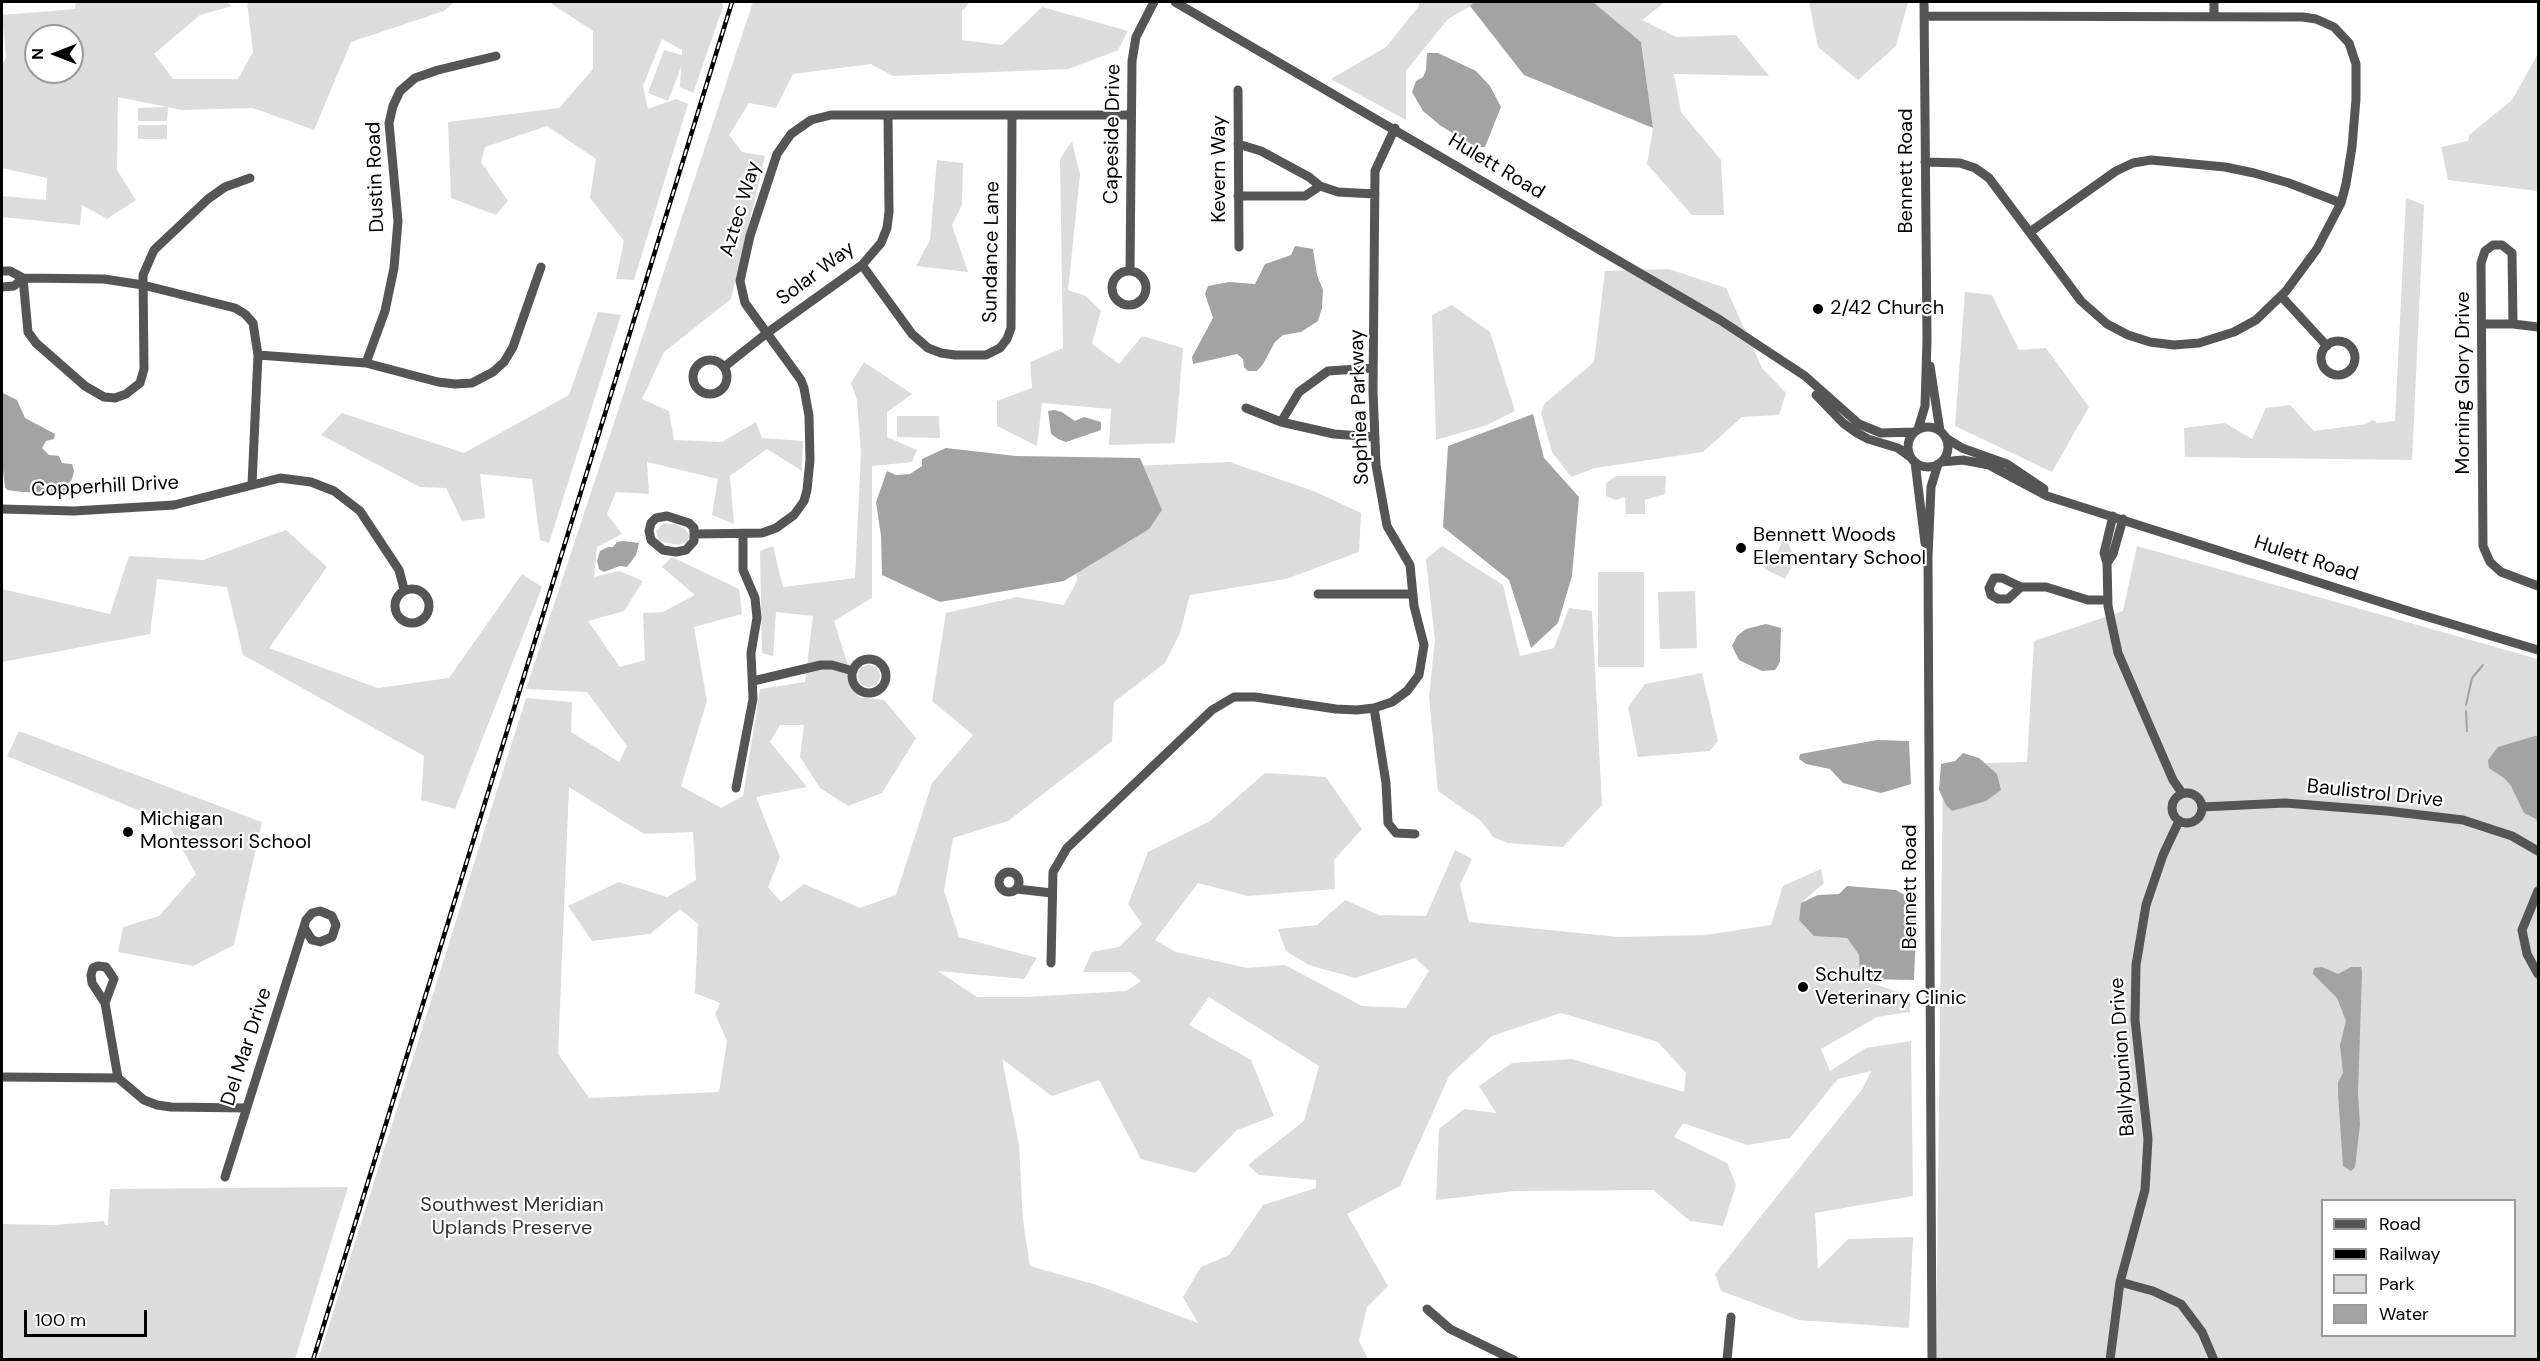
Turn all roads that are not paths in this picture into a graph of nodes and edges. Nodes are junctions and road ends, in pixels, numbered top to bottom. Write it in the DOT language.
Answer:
graph roads {
  1 [pos="1154,2"];
  2 [pos="1175,2"];
  3 [pos="1924,2"];
  4 [pos="2214,2"];
  5 [pos="1924,16"];
  6 [pos="2214,16"];
  7 [pos="496,56"];
  8 [pos="1238,90"];
  9 [pos="888,115"];
  10 [pos="1130,115"];
  11 [pos="1012,116"];
  12 [pos="1395,128"];
  13 [pos="1238,144"];
  14 [pos="1925,162"];
  15 [pos="250,178"];
  16 [pos="1320,186"];
  17 [pos="1375,194"];
  18 [pos="1238,196"];
  19 [pos="2341,203"];
  20 [pos="2030,232"];
  21 [pos="1239,247"];
  22 [pos="862,265"];
  23 [pos="541,267"];
  24 [pos="2,271"];
  25 [pos="1130,271"];
  26 [pos="24,278"];
  27 [pos="143,285"];
  28 [pos="2,287"];
  29 [pos="2281,296"];
  30 [pos="2482,324"];
  31 [pos="2512,324"];
  32 [pos="2538,327"];
  33 [pos="767,333"];
  34 [pos="1927,339"];
  35 [pos="2327,346"];
  36 [pos="258,355"];
  37 [pos="366,363"];
  38 [pos="724,367"];
  39 [pos="1373,368"];
  40 [pos="1796,370"];
  41 [pos="1246,408"];
  42 [pos="1281,422"];
  43 [pos="1916,430"];
  44 [pos="1943,434"];
  45 [pos="1375,437"];
  46 [pos="1912,459"];
  47 [pos="1940,463"];
  48 [pos="252,484"];
  49 [pos="2064,500"];
  50 [pos="2,509"];
  51 [pos="2113,516"];
  52 [pos="2123,519"];
  53 [pos="696,534"];
  54 [pos="743,534"];
  55 [pos="1928,557"];
  56 [pos="2107,563"];
  57 [pos="2538,586"];
  58 [pos="2021,587"];
  59 [pos="404,589"];
  60 [pos="1318,594"];
  61 [pos="1413,594"];
  62 [pos="2108,600"];
  63 [pos="2538,650"];
  64 [pos="853,671"];
  65 [pos="753,681"];
  66 [pos="1374,708"];
  67 [pos="736,788"];
  68 [pos="2182,793"];
  69 [pos="2202,807"];
  70 [pos="2178,821"];
  71 [pos="1415,834"];
  72 [pos="2538,851"];
  73 [pos="1017,889"];
  74 [pos="2538,891"];
  75 [pos="1052,893"];
  76 [pos="305,929"];
  77 [pos="1051,963"];
  78 [pos="2538,974"];
  79 [pos="105,1004"];
  80 [pos="2,1077"];
  81 [pos="118,1078"];
  82 [pos="246,1108"];
  83 [pos="225,1177"];
  84 [pos="2120,1282"];
  85 [pos="1427,1309"];
  86 [pos="1731,1317"];
  87 [pos="1514,1359"];
  88 [pos="1727,1359"];
  89 [pos="1932,1359"];
  90 [pos="2110,1359"];
  91 [pos="2214,1359"];
  1 -- 10 [label="street, Capeside Drive"];
  2 -- 12 [label="street, Hulett Road"];
  3 -- 5 [label="street, Bennett Road"];
  4 -- 6 [label="street"];
  5 -- 6 [label="street"];
  5 -- 14 [label="street, Bennett Road"];
  6 -- 19 [label="street"];
  7 -- 37 [label="street, Dustin Road"];
  8 -- 13 [label="street, Kevern Way"];
  9 -- 11 [label="street, Aztec Way"];
  9 -- 22 [label="street, Solar Way"];
  9 -- 33 [label="street, Aztec Way"];
  10 -- 11 [label="street, Aztec Way"];
  10 -- 25 [label="street, Capeside Drive"];
  11 -- 22 [label="street, Sundance Lane"];
  12 -- 17 [label="street, Sophiea Parkway"];
  12 -- 40 [label="street, Hulett Road"];
  13 -- 16 [label="street"];
  13 -- 18 [label="street, Kevern Way"];
  14 -- 20 [label="street"];
  14 -- 34 [label="street, Bennett Road"];
  15 -- 27 [label="street"];
  16 -- 17 [label="street"];
  16 -- 18 [label="street"];
  17 -- 39 [label="street, Sophiea Parkway"];
  18 -- 21 [label="street, Kevern Way"];
  19 -- 20 [label="street"];
  19 -- 29 [label="street"];
  20 -- 29 [label="street"];
  22 -- 33 [label="street, Solar Way"];
  23 -- 37 [label="street"];
  24 -- 26 [label="street"];
  26 -- 27 [label="street"];
  26 -- 27 [label="street"];
  26 -- 28 [label="street"];
  27 -- 36 [label="street"];
  29 -- 35 [label="street"];
  30 -- 31 [label="street"];
  30 -- 31 [label="street, Morning Glory Drive"];
  30 -- 57 [label="street, Morning Glory Drive"];
  31 -- 32 [label="street"];
  33 -- 38 [label="street, Solar Way"];
  33 -- 54 [label="street, Aztec Way"];
  34 -- 43 [label="street, Bennett Road"];
  34 -- 44 [label="street, Bennett Road"];
  36 -- 37 [label="street"];
  36 -- 48 [label="street"];
  39 -- 42 [label="street"];
  39 -- 45 [label="street, Sophiea Parkway"];
  40 -- 43 [label="street, Hulett Road"];
  40 -- 46 [label="street, Hulett Road"];
  41 -- 42 [label="street"];
  42 -- 45 [label="street"];
  43 -- 44 [label="street"];
  43 -- 46 [label="street"];
  44 -- 47 [label="street"];
  44 -- 49 [label="street, Hulett Road"];
  45 -- 61 [label="street, Sophiea Parkway"];
  46 -- 47 [label="street"];
  46 -- 55 [label="street, Bennett Road"];
  47 -- 49 [label="street, Hulett Road"];
  47 -- 55 [label="street, Bennett Road"];
  48 -- 50 [label="street, Copperhill Drive"];
  48 -- 59 [label="street, Copperhill Drive"];
  49 -- 51 [label="street, Hulett Road"];
  51 -- 52 [label="street, Hulett Road"];
  51 -- 56 [label="street"];
  52 -- 56 [label="street"];
  52 -- 63 [label="street, Hulett Road"];
  53 -- 53 [label="street"];
  53 -- 54 [label="street, Aztec Way"];
  54 -- 65 [label="street"];
  55 -- 89 [label="street, Bennett Road"];
  56 -- 62 [label="street"];
  58 -- 62 [label="street"];
  60 -- 61 [label="street"];
  61 -- 66 [label="street, Sophiea Parkway"];
  62 -- 68 [label="street"];
  64 -- 65 [label="street"];
  65 -- 67 [label="street"];
  66 -- 71 [label="street"];
  66 -- 75 [label="street, Sophiea Parkway"];
  68 -- 69 [label="street"];
  68 -- 70 [label="street"];
  69 -- 70 [label="street"];
  69 -- 72 [label="street, Baulistrol Drive"];
  70 -- 84 [label="street, Ballybunion Drive"];
  73 -- 75 [label="street"];
  74 -- 78 [label="street"];
  75 -- 77 [label="street, Sophiea Parkway"];
  76 -- 82 [label="street, Del Mar Drive"];
  79 -- 81 [label="street"];
  80 -- 81 [label="street"];
  81 -- 82 [label="street"];
  82 -- 83 [label="street, Del Mar Drive"];
  84 -- 90 [label="street, Ballybunion Drive"];
  84 -- 91 [label="street"];
  85 -- 87 [label="street"];
  86 -- 88 [label="street"];
}
